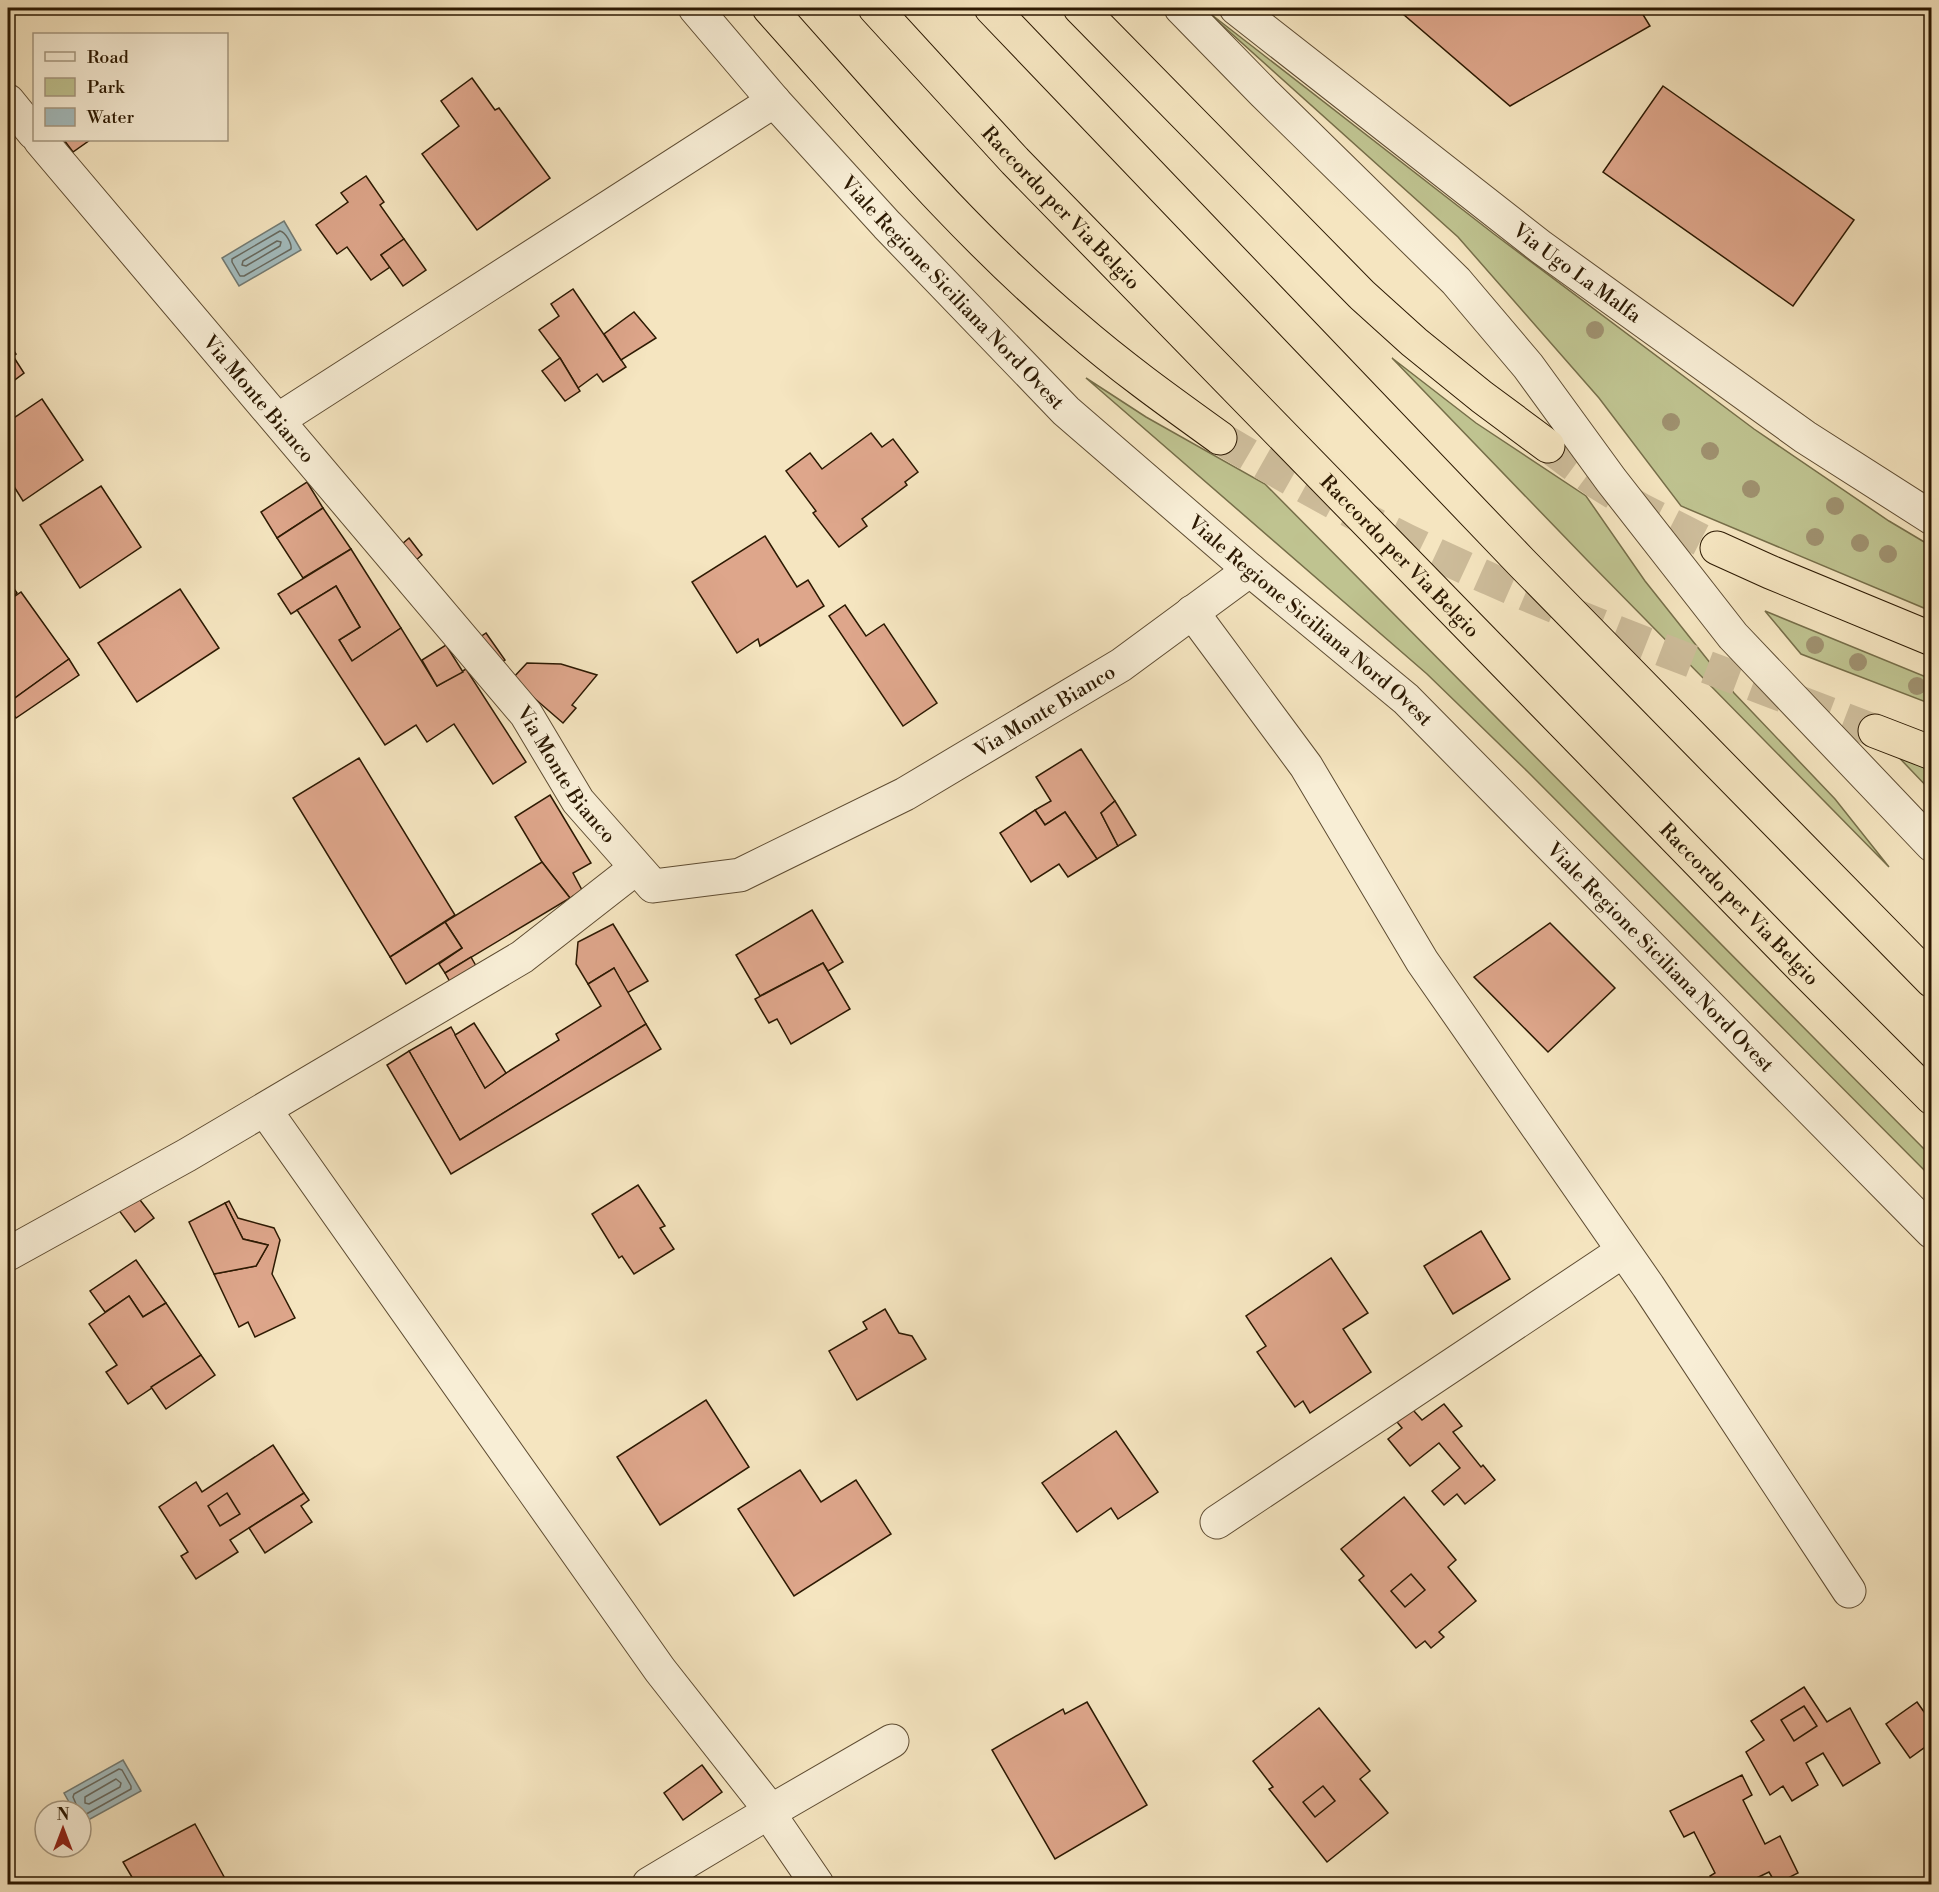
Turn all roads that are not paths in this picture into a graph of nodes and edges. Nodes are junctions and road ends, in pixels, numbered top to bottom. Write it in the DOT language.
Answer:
graph roads {
  1 [pos="695,8"];
  2 [pos="769,8"];
  3 [pos="875,8"];
  4 [pos="991,8"];
  5 [pos="1080,8"];
  6 [pos="1181,8"];
  7 [pos="1236,8"];
  8 [pos="8,101"];
  9 [pos="774,101"];
  10 [pos="33,132"];
  11 [pos="41,141"];
  12 [pos="278,420"];
  13 [pos="1220,438"];
  14 [pos="1548,446"];
  15 [pos="1932,518"];
  16 [pos="1717,548"];
  17 [pos="1250,570"];
  18 [pos="1192,612"];
  19 [pos="1932,639"];
  20 [pos="1875,730"];
  21 [pos="1932,753"];
  22 [pos="1932,845"];
  23 [pos="636,868"];
  24 [pos="1932,981"];
  25 [pos="1932,1098"];
  26 [pos="264,1110"];
  27 [pos="1932,1232"];
  28 [pos="1623,1251"];
  29 [pos="8,1254"];
  30 [pos="1217,1522"];
  31 [pos="1849,1591"];
  32 [pos="892,1741"];
  33 [pos="771,1811"];
  34 [pos="650,1884"];
  35 [pos="818,1884"];
  1 -- 9 [label="street, Viale Regione Siciliana Nord Ovest"];
  2 -- 13 [label="highway"];
  3 -- 25 [label="highway, Raccordo per Via Belgio"];
  4 -- 24 [label="highway"];
  5 -- 14 [label="highway"];
  6 -- 22 [label="street"];
  7 -- 15 [label="street, Via Ugo La Malfa"];
  8 -- 10 [label="street"];
  9 -- 12 [label="street"];
  9 -- 17 [label="street, Viale Regione Siciliana Nord Ovest"];
  11 -- 12 [label="street, Via Monte Bianco"];
  12 -- 23 [label="street, Via Monte Bianco"];
  16 -- 19 [label="highway"];
  17 -- 18 [label="street, Via Monte Bianco"];
  17 -- 27 [label="street, Viale Regione Siciliana Nord Ovest"];
  18 -- 23 [label="street, Via Monte Bianco"];
  18 -- 28 [label="street"];
  20 -- 21 [label="highway"];
  23 -- 26 [label="street"];
  26 -- 29 [label="street"];
  26 -- 33 [label="street"];
  28 -- 30 [label="street"];
  28 -- 31 [label="street"];
  32 -- 33 [label="street"];
  33 -- 34 [label="street"];
  33 -- 35 [label="street"];
}
